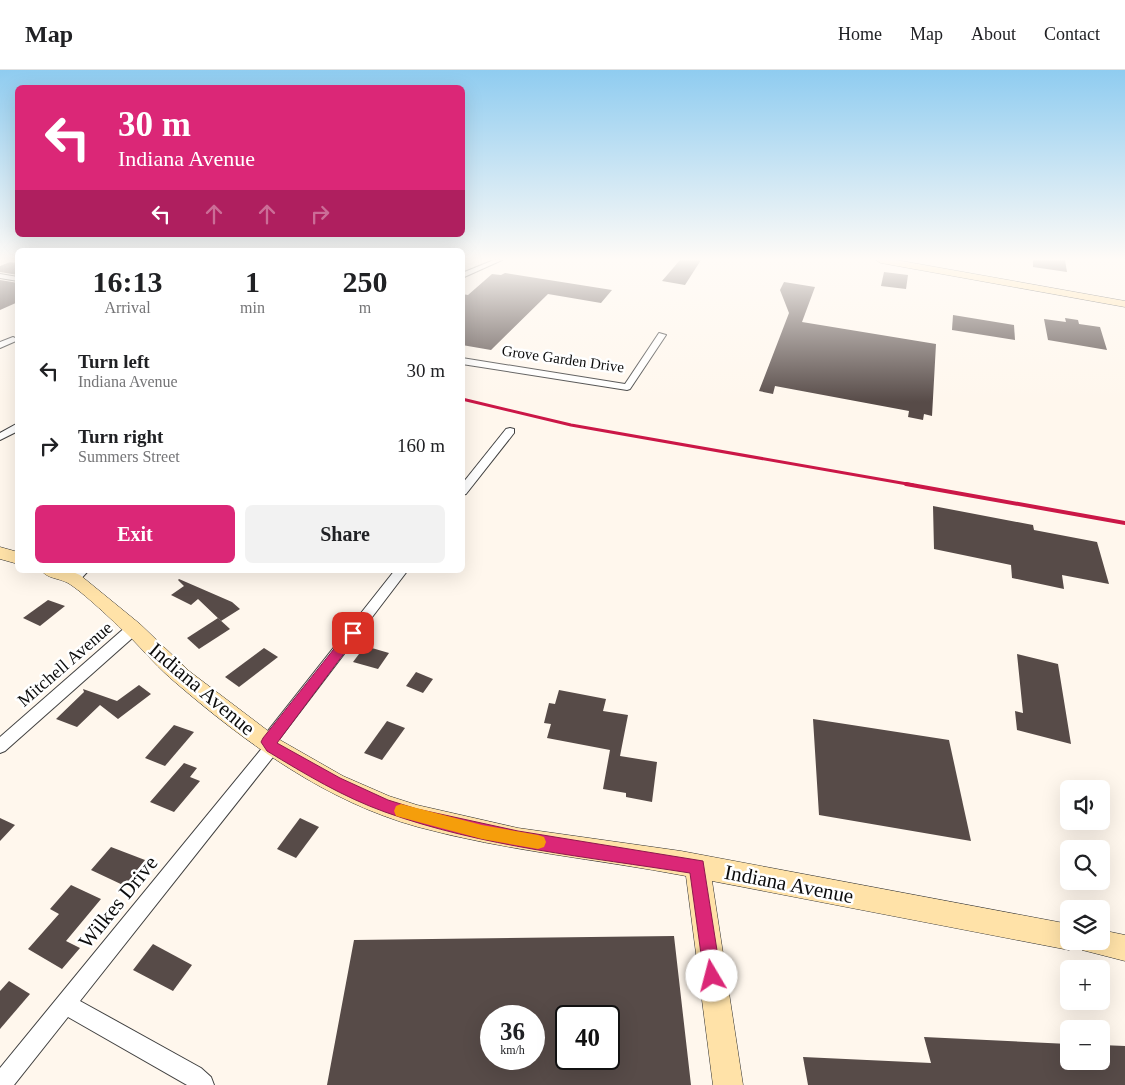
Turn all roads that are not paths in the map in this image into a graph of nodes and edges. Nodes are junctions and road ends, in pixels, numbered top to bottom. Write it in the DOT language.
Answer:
graph roads {
  1 [pos="662,334"];
  2 [pos="14,339"];
  3 [pos="0,345"];
  4 [pos="465,361"];
  5 [pos="15,428"];
  6 [pos="510,431"];
  7 [pos="0,437"];
  8 [pos="465,488"];
  9 [pos="0,553"];
  10 [pos="15,557"];
  11 [pos="400,573"];
  12 [pos="79,574"];
  13 [pos="133,629"];
  14 [pos="270,745"];
  15 [pos="0,746"];
  16 [pos="697,866"];
  17 [pos="1060,935"];
  18 [pos="1110,945"];
  19 [pos="1125,948"];
  20 [pos="64,1004"];
  21 [pos="0,1085"];
  22 [pos="203,1085"];
  23 [pos="728,1085"];
  1 -- 4 [label="street, Grove Garden Drive"];
  2 -- 3 [label="street"];
  5 -- 7 [label="street"];
  6 -- 8 [label="street"];
  9 -- 10 [label="main road"];
  11 -- 14 [label="street, Wilkes Drive"];
  12 -- 13 [label="main road, Indiana Avenue"];
  13 -- 14 [label="main road, Indiana Avenue"];
  13 -- 15 [label="street, Mitchell Avenue"];
  14 -- 16 [label="main road, Indiana Avenue"];
  14 -- 20 [label="street, Wilkes Drive"];
  16 -- 17 [label="main road, Indiana Avenue"];
  16 -- 23 [label="main road"];
  18 -- 19 [label="main road"];
  20 -- 21 [label="street, Wilkes Drive"];
  20 -- 22 [label="street"];
}
